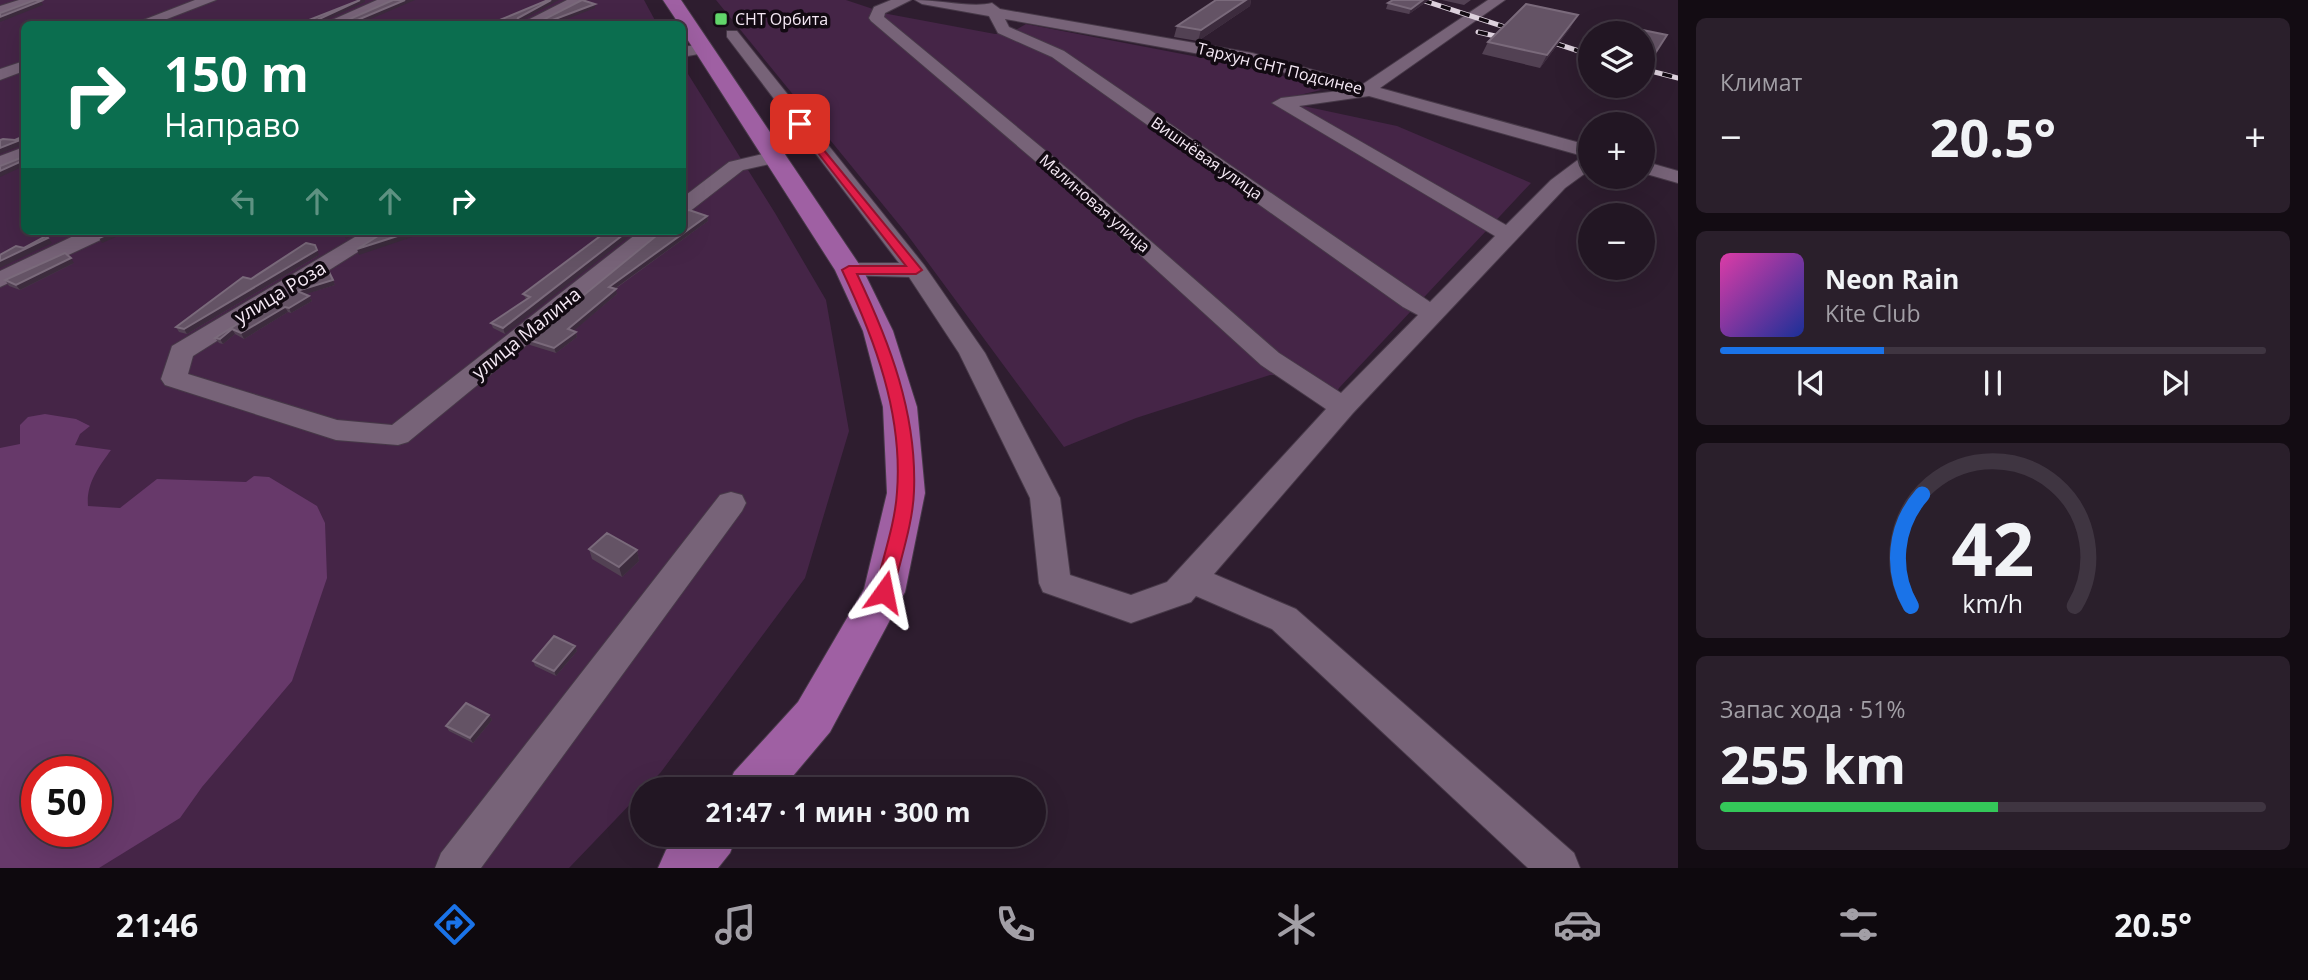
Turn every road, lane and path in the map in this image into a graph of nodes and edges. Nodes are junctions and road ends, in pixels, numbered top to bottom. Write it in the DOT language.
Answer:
graph roads {
  1 [pos="34,0"];
  2 [pos="209,0"];
  3 [pos="390,0"];
  4 [pos="579,0"];
  5 [pos="673,0"];
  6 [pos="904,0"];
  7 [pos="922,0"];
  8 [pos="1498,0"];
  9 [pos="992,6"];
  10 [pos="868,7"];
  11 [pos="0,11"];
  12 [pos="150,21"];
  13 [pos="338,21"];
  14 [pos="534,21"];
  15 [pos="732,34"];
  16 [pos="704,49"];
  17 [pos="686,51"];
  18 [pos="21,67"];
  19 [pos="0,75"];
  20 [pos="768,82"];
  21 [pos="731,89"];
  22 [pos="1365,89"];
  23 [pos="1578,148"];
  24 [pos="21,154"];
  25 [pos="776,157"];
  26 [pos="0,163"];
  27 [pos="1578,169"];
  28 [pos="1655,170"];
  29 [pos="1678,177"];
  30 [pos="686,205"];
  31 [pos="93,235"];
  32 [pos="373,235"];
  33 [pos="649,235"];
  34 [pos="1508,235"];
  35 [pos="849,270"];
  36 [pos="916,270"];
  37 [pos="0,280"];
  38 [pos="1433,313"];
  39 [pos="1343,407"];
  40 [pos="398,435"];
  41 [pos="731,503"];
  42 [pos="1191,579"];
  43 [pos="762,777"];
  44 [pos="702,847"];
  45 [pos="456,868"];
  46 [pos="684,868"];
  47 [pos="1559,868"];
  1 -- 11 [label="street"];
  2 -- 12 [label="street"];
  3 -- 13 [label="street"];
  4 -- 14 [label="street"];
  5 -- 16 [label="main road"];
  6 -- 10 [label="street, Малиновая улица"];
  7 -- 9 [label="street, Тархун СНТ Подсинее"];
  8 -- 22 [label="street"];
  9 -- 22 [label="street, Тархун СНТ Подсинее"];
  9 -- 38 [label="street, Вишнёвая улица"];
  10 -- 39 [label="street, Малиновая улица"];
  15 -- 20 [label="street"];
  16 -- 17 [label="street"];
  16 -- 21 [label="main road"];
  18 -- 19 [label="street"];
  20 -- 21 [label="street"];
  20 -- 36 [label="street"];
  21 -- 25 [label="main road"];
  22 -- 23 [label="street, Тархун СНТ Подсинее"];
  22 -- 34 [label="street"];
  24 -- 26 [label="street"];
  25 -- 30 [label="street"];
  25 -- 35 [label="main road"];
  27 -- 34 [label="street"];
  28 -- 29 [label="street"];
  31 -- 37 [label="street"];
  32 -- 40 [label="street, улица Роза"];
  33 -- 40 [label="street, улица Малина"];
  34 -- 38 [label="street"];
  35 -- 36 [label="street"];
  35 -- 43 [label="main road"];
  36 -- 42 [label="street"];
  38 -- 39 [label="street"];
  39 -- 42 [label="street"];
  41 -- 45 [label="street"];
  42 -- 47 [label="street"];
  44 -- 46 [label="main road"];
}
